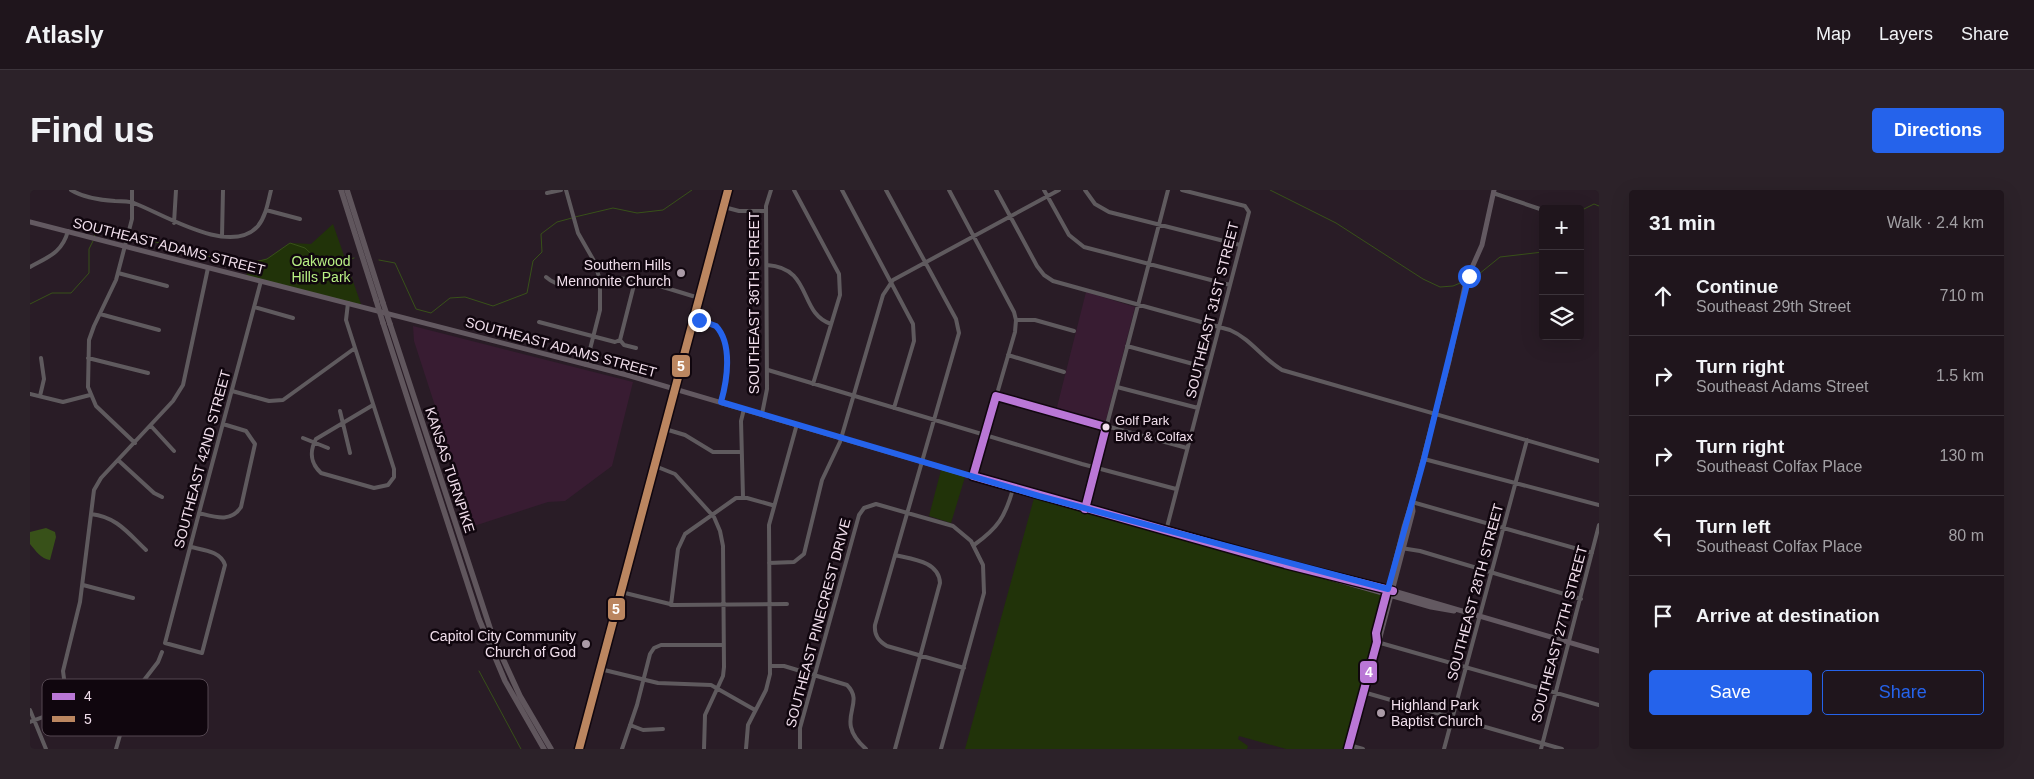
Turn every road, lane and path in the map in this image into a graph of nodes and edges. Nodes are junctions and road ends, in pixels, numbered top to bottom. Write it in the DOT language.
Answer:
graph roads {
  1 [pos="70,190"];
  2 [pos="132,190"];
  3 [pos="176,190"];
  4 [pos="223,190"];
  5 [pos="271,190"];
  6 [pos="340,190"];
  7 [pos="347,190"];
  8 [pos="561,190"];
  9 [pos="566,190"];
  10 [pos="728,190"];
  11 [pos="794,190"];
  12 [pos="842,190"];
  13 [pos="886,190"];
  14 [pos="949,190"];
  15 [pos="996,190"];
  16 [pos="1044,190"];
  17 [pos="1058,190"];
  18 [pos="1084,190"];
  19 [pos="1168,190"];
  20 [pos="1182,190"];
  21 [pos="771,191"];
  22 [pos="1493,192"];
  23 [pos="547,193"];
  24 [pos="1047,196"];
  25 [pos="133,202"];
  26 [pos="724,207"];
  27 [pos="1539,209"];
  28 [pos="266,210"];
  29 [pos="766,212"];
  30 [pos="1010,216"];
  31 [pos="300,219"];
  32 [pos="30,222"];
  33 [pos="174,223"];
  34 [pos="1159,225"];
  35 [pos="68,231"];
  36 [pos="222,236"];
  37 [pos="974,236"];
  38 [pos="1240,245"];
  39 [pos="125,246"];
  40 [pos="926,262"];
  41 [pos="1148,264"];
  42 [pos="767,265"];
  43 [pos="30,267"];
  44 [pos="208,268"];
  45 [pos="118,273"];
  46 [pos="546,277"];
  47 [pos="600,280"];
  48 [pos="261,281"];
  49 [pos="635,281"];
  50 [pos="891,281"];
  51 [pos="1230,285"];
  52 [pos="166,286"];
  53 [pos="700,298"];
  54 [pos="348,303"];
  55 [pos="1138,305"];
  56 [pos="254,307"];
  57 [pos="100,314"];
  58 [pos="293,318"];
  59 [pos="695,318"];
  60 [pos="1016,320"];
  61 [pos="539,322"];
  62 [pos="831,324"];
  63 [pos="1219,326"];
  64 [pos="159,330"];
  65 [pos="1074,331"];
  66 [pos="593,336"];
  67 [pos="620,340"];
  68 [pos="1127,346"];
  69 [pos="355,348"];
  70 [pos="636,348"];
  71 [pos="1008,355"];
  72 [pos="41,358"];
  73 [pos="88,358"];
  74 [pos="586,364"];
  75 [pos="1208,368"];
  76 [pos="768,370"];
  77 [pos="1064,372"];
  78 [pos="148,373"];
  79 [pos="813,384"];
  80 [pos="1117,387"];
  81 [pos="676,389"];
  82 [pos="232,391"];
  83 [pos="30,394"];
  84 [pos="90,395"];
  85 [pos="40,396"];
  86 [pos="853,396"];
  87 [pos="996,396"];
  88 [pos="721,402"];
  89 [pos="373,405"];
  90 [pos="894,408"];
  91 [pos="1198,408"];
  92 [pos="744,409"];
  93 [pos="340,411"];
  94 [pos="1436,413"];
  95 [pos="762,414"];
  96 [pos="934,420"];
  97 [pos="343,422"];
  98 [pos="223,424"];
  99 [pos="797,424"];
  100 [pos="151,426"];
  101 [pos="1106,427"];
  102 [pos="665,429"];
  103 [pos="984,435"];
  104 [pos="840,437"];
  105 [pos="303,438"];
  106 [pos="1527,440"];
  107 [pos="314,442"];
  108 [pos="135,443"];
  109 [pos="328,448"];
  110 [pos="1187,448"];
  111 [pos="174,451"];
  112 [pos="742,452"];
  113 [pos="350,453"];
  114 [pos="1424,459"];
  115 [pos="118,460"];
  116 [pos="921,461"];
  117 [pos="1599,461"];
  118 [pos="655,466"];
  119 [pos="1096,468"];
  120 [pos="973,476"];
  121 [pos="1516,483"];
  122 [pos="1014,489"];
  123 [pos="1176,489"];
  124 [pos="743,497"];
  125 [pos="162,498"];
  126 [pos="1412,502"];
  127 [pos="772,505"];
  128 [pos="1599,505"];
  129 [pos="1085,509"];
  130 [pos="906,511"];
  131 [pos="200,513"];
  132 [pos="91,514"];
  133 [pos="712,515"];
  134 [pos="1599,526"];
  135 [pos="1504,527"];
  136 [pos="1166,531"];
  137 [pos="974,545"];
  138 [pos="190,547"];
  139 [pos="1401,548"];
  140 [pos="146,550"];
  141 [pos="1592,553"];
  142 [pos="895,555"];
  143 [pos="769,563"];
  144 [pos="1492,571"];
  145 [pos="82,585"];
  146 [pos="621,592"];
  147 [pos="1390,593"];
  148 [pos="133,598"];
  149 [pos="1581,599"];
  150 [pos="786,604"];
  151 [pos="671,605"];
  152 [pos="724,605"];
  153 [pos="769,605"];
  154 [pos="1480,618"];
  155 [pos="1377,642"];
  156 [pos="1569,643"];
  157 [pos="724,645"];
  158 [pos="1599,651"];
  159 [pos="162,652"];
  160 [pos="921,656"];
  161 [pos="770,666"];
  162 [pos="1466,667"];
  163 [pos="964,668"];
  164 [pos="600,669"];
  165 [pos="815,675"];
  166 [pos="64,679"];
  167 [pos="144,679"];
  168 [pos="644,681"];
  169 [pos="718,688"];
  170 [pos="1363,692"];
  171 [pos="1556,692"];
  172 [pos="1599,705"];
  173 [pos="30,710"];
  174 [pos="755,710"];
  175 [pos="1453,717"];
  176 [pos="32,722"];
  177 [pos="630,725"];
  178 [pos="663,729"];
  179 [pos="120,736"];
  180 [pos="1542,744"];
  181 [pos="1349,747"];
  182 [pos="46,749"];
  183 [pos="116,749"];
  184 [pos="544,749"];
  185 [pos="551,749"];
  186 [pos="579,749"];
  187 [pos="622,749"];
  188 [pos="704,749"];
  189 [pos="746,749"];
  190 [pos="800,749"];
  191 [pos="866,749"];
  192 [pos="895,749"];
  193 [pos="942,749"];
  194 [pos="1363,749"];
  195 [pos="1444,749"];
  196 [pos="1541,749"];
  197 [pos="1562,749"];
  1 -- 25 [label="street"];
  2 -- 25 [label="street"];
  3 -- 33 [label="street"];
  4 -- 36 [label="street"];
  5 -- 28 [label="street"];
  6 -- 184 [label="highway, KANSAS TURNPIKE, bridge"];
  7 -- 185 [label="highway, KANSAS TURNPIKE, bridge"];
  8 -- 23 [label="street"];
  9 -- 47 [label="street"];
  10 -- 26 [label="main road"];
  11 -- 62 [label="street"];
  12 -- 50 [label="street"];
  13 -- 40 [label="street"];
  14 -- 37 [label="street"];
  15 -- 30 [label="street"];
  16 -- 24 [label="street"];
  17 -- 24 [label="street"];
  18 -- 34 [label="street"];
  19 -- 34 [label="street"];
  20 -- 38 [label="street, SOUTHEAST 31ST STREET"];
  21 -- 29 [label="street, SOUTHEAST 36TH STREET"];
  22 -- 27 [label="street"];
  22 -- 94 [label="main road"];
  24 -- 30 [label="street"];
  24 -- 41 [label="street"];
  25 -- 33 [label="street"];
  25 -- 39 [label="street"];
  26 -- 29 [label="street"];
  26 -- 53 [label="main road"];
  28 -- 31 [label="street"];
  28 -- 36 [label="street"];
  29 -- 42 [label="street, SOUTHEAST 36TH STREET"];
  30 -- 37 [label="street"];
  30 -- 55 [label="street"];
  32 -- 35 [label="main road, SOUTHEAST ADAMS STREET"];
  33 -- 36 [label="street"];
  34 -- 38 [label="street"];
  34 -- 41 [label="street"];
  35 -- 39 [label="main road, SOUTHEAST ADAMS STREET"];
  35 -- 43 [label="street"];
  37 -- 40 [label="street"];
  37 -- 60 [label="street"];
  38 -- 51 [label="street, SOUTHEAST 31ST STREET"];
  39 -- 44 [label="main road, SOUTHEAST ADAMS STREET"];
  39 -- 45 [label="street"];
  40 -- 50 [label="street"];
  40 -- 96 [label="street"];
  41 -- 51 [label="street"];
  41 -- 55 [label="street"];
  42 -- 62 [label="street"];
  42 -- 76 [label="street, SOUTHEAST 36TH STREET"];
  44 -- 48 [label="main road, SOUTHEAST ADAMS STREET"];
  44 -- 100 [label="street"];
  45 -- 52 [label="street"];
  45 -- 57 [label="street"];
  46 -- 47 [label="street"];
  47 -- 49 [label="street"];
  47 -- 66 [label="street"];
  48 -- 54 [label="main road, SOUTHEAST ADAMS STREET"];
  48 -- 56 [label="street, SOUTHEAST 42ND STREET"];
  49 -- 53 [label="street"];
  49 -- 67 [label="street"];
  50 -- 86 [label="street"];
  50 -- 90 [label="street"];
  51 -- 63 [label="street, SOUTHEAST 31ST STREET"];
  53 -- 59 [label="main road"];
  54 -- 69 [label="street"];
  54 -- 74 [label="main road, SOUTHEAST ADAMS STREET"];
  55 -- 63 [label="street"];
  55 -- 68 [label="street"];
  56 -- 58 [label="street"];
  56 -- 82 [label="street, SOUTHEAST 42ND STREET"];
  57 -- 64 [label="street"];
  57 -- 73 [label="street"];
  59 -- 81 [label="main road"];
  59 -- 88 [label="street"];
  60 -- 65 [label="street"];
  60 -- 71 [label="street"];
  61 -- 66 [label="street"];
  62 -- 79 [label="street"];
  63 -- 75 [label="street, SOUTHEAST 31ST STREET"];
  63 -- 94 [label="street"];
  66 -- 67 [label="street"];
  66 -- 74 [label="street"];
  67 -- 70 [label="street"];
  68 -- 75 [label="street"];
  68 -- 80 [label="street"];
  69 -- 82 [label="street"];
  69 -- 89 [label="street"];
  71 -- 77 [label="street"];
  71 -- 87 [label="street"];
  72 -- 85 [label="street"];
  73 -- 78 [label="street"];
  73 -- 84 [label="street"];
  74 -- 81 [label="main road, SOUTHEAST ADAMS STREET"];
  75 -- 91 [label="street, SOUTHEAST 31ST STREET"];
  76 -- 79 [label="street"];
  76 -- 95 [label="street, SOUTHEAST 36TH STREET"];
  79 -- 86 [label="street"];
  80 -- 91 [label="street"];
  80 -- 101 [label="street"];
  81 -- 88 [label="main road, SOUTHEAST ADAMS STREET"];
  81 -- 102 [label="main road"];
  82 -- 98 [label="street, SOUTHEAST 42ND STREET"];
  83 -- 85 [label="street"];
  84 -- 85 [label="street"];
  84 -- 108 [label="street"];
  86 -- 90 [label="street"];
  86 -- 104 [label="street"];
  87 -- 101 [label="street"];
  87 -- 103 [label="street"];
  88 -- 92 [label="main road, SOUTHEAST ADAMS STREET"];
  89 -- 97 [label="street"];
  89 -- 107 [label="street"];
  90 -- 96 [label="street"];
  91 -- 110 [label="street, SOUTHEAST 31ST STREET"];
  92 -- 95 [label="main road, SOUTHEAST ADAMS STREET"];
  92 -- 112 [label="street, SOUTHEAST 36TH STREET"];
  93 -- 97 [label="street"];
  94 -- 106 [label="street"];
  94 -- 114 [label="main road"];
  95 -- 99 [label="main road, SOUTHEAST ADAMS STREET"];
  96 -- 103 [label="street"];
  96 -- 116 [label="street"];
  97 -- 107 [label="street"];
  97 -- 113 [label="street"];
  98 -- 131 [label="street, SOUTHEAST 42ND STREET"];
  98 -- 131 [label="street"];
  99 -- 104 [label="main road, SOUTHEAST ADAMS STREET"];
  99 -- 127 [label="street"];
  100 -- 108 [label="street"];
  100 -- 111 [label="street"];
  101 -- 110 [label="street"];
  101 -- 119 [label="street"];
  102 -- 112 [label="street"];
  102 -- 118 [label="main road"];
  103 -- 119 [label="street"];
  103 -- 120 [label="street"];
  104 -- 116 [label="main road, SOUTHEAST ADAMS STREET"];
  104 -- 143 [label="street"];
  105 -- 107 [label="street"];
  106 -- 117 [label="street"];
  106 -- 121 [label="street, SOUTHEAST 28TH STREET"];
  107 -- 109 [label="street"];
  108 -- 115 [label="street"];
  110 -- 123 [label="street, SOUTHEAST 31ST STREET"];
  112 -- 124 [label="street, SOUTHEAST 36TH STREET"];
  114 -- 121 [label="street"];
  114 -- 126 [label="main road"];
  115 -- 125 [label="street"];
  115 -- 132 [label="street"];
  116 -- 120 [label="main road, SOUTHEAST ADAMS STREET"];
  116 -- 130 [label="street"];
  118 -- 133 [label="street"];
  118 -- 146 [label="main road"];
  119 -- 123 [label="street"];
  119 -- 129 [label="street"];
  120 -- 122 [label="main road, SOUTHEAST ADAMS STREET"];
  121 -- 128 [label="street"];
  121 -- 135 [label="street, SOUTHEAST 28TH STREET"];
  122 -- 129 [label="main road, SOUTHEAST ADAMS STREET"];
  122 -- 137 [label="street"];
  123 -- 136 [label="street, SOUTHEAST 31ST STREET"];
  124 -- 127 [label="street"];
  124 -- 133 [label="street"];
  126 -- 135 [label="street"];
  126 -- 139 [label="main road"];
  127 -- 143 [label="street"];
  129 -- 136 [label="main road, SOUTHEAST ADAMS STREET"];
  130 -- 137 [label="street"];
  130 -- 142 [label="street"];
  130 -- 165 [label="street, SOUTHEAST PINECREST DRIVE"];
  131 -- 138 [label="street, SOUTHEAST 42ND STREET"];
  132 -- 140 [label="street"];
  132 -- 145 [label="street"];
  133 -- 151 [label="street"];
  133 -- 152 [label="street"];
  134 -- 141 [label="street, SOUTHEAST 27TH STREET"];
  135 -- 141 [label="street"];
  135 -- 144 [label="street, SOUTHEAST 28TH STREET"];
  136 -- 147 [label="main road, SOUTHEAST ADAMS STREET"];
  137 -- 163 [label="street"];
  138 -- 138 [label="street, SOUTHEAST 42ND STREET"];
  139 -- 144 [label="street"];
  139 -- 147 [label="main road"];
  141 -- 149 [label="street, SOUTHEAST 27TH STREET"];
  142 -- 160 [label="street"];
  142 -- 160 [label="street"];
  143 -- 153 [label="street"];
  144 -- 149 [label="street"];
  144 -- 154 [label="street, SOUTHEAST 28TH STREET"];
  145 -- 148 [label="street"];
  145 -- 166 [label="street"];
  146 -- 151 [label="street"];
  146 -- 164 [label="main road"];
  147 -- 154 [label="main road, SOUTHEAST ADAMS STREET"];
  147 -- 155 [label="main road"];
  149 -- 156 [label="street, SOUTHEAST 27TH STREET"];
  150 -- 153 [label="street"];
  151 -- 152 [label="street"];
  152 -- 153 [label="street"];
  152 -- 157 [label="street"];
  153 -- 161 [label="street"];
  154 -- 156 [label="main road, SOUTHEAST ADAMS STREET"];
  154 -- 162 [label="street, SOUTHEAST 28TH STREET"];
  155 -- 162 [label="street"];
  155 -- 170 [label="main road"];
  156 -- 158 [label="main road, SOUTHEAST ADAMS STREET"];
  156 -- 171 [label="street, SOUTHEAST 27TH STREET"];
  157 -- 168 [label="street"];
  157 -- 169 [label="street"];
  159 -- 167 [label="street"];
  160 -- 163 [label="street"];
  160 -- 192 [label="street"];
  161 -- 165 [label="street"];
  161 -- 174 [label="street"];
  162 -- 171 [label="street"];
  162 -- 175 [label="street, SOUTHEAST 28TH STREET"];
  163 -- 193 [label="street"];
  164 -- 168 [label="street"];
  164 -- 186 [label="main road"];
  165 -- 190 [label="street, SOUTHEAST PINECREST DRIVE"];
  165 -- 191 [label="street"];
  168 -- 169 [label="street"];
  168 -- 177 [label="street"];
  169 -- 174 [label="street"];
  169 -- 188 [label="street"];
  170 -- 175 [label="street"];
  170 -- 181 [label="main road"];
  171 -- 172 [label="street"];
  171 -- 180 [label="street, SOUTHEAST 27TH STREET"];
  173 -- 176 [label="street"];
  174 -- 189 [label="street"];
  175 -- 180 [label="street"];
  175 -- 195 [label="street, SOUTHEAST 28TH STREET"];
  176 -- 182 [label="street"];
  177 -- 178 [label="street"];
  177 -- 187 [label="street"];
  179 -- 183 [label="street"];
  180 -- 196 [label="street, SOUTHEAST 27TH STREET"];
  180 -- 197 [label="street"];
  181 -- 194 [label="street"];
}
